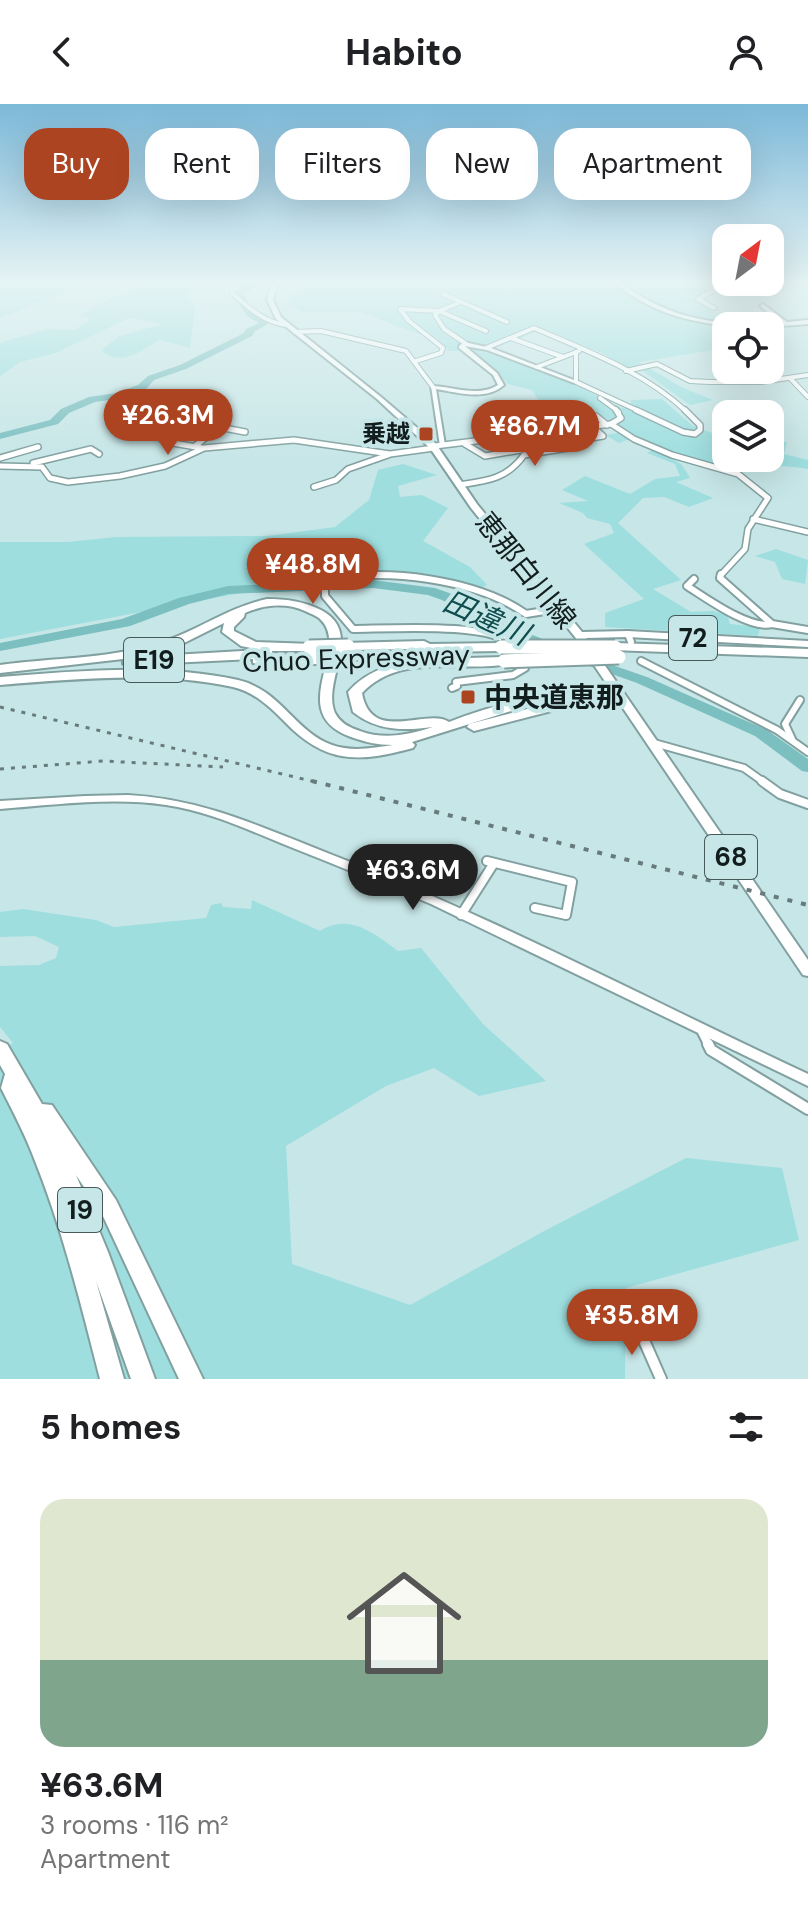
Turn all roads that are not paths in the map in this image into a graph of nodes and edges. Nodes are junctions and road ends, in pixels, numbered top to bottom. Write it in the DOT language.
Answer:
graph roads {
  1 [pos="308,342"];
  2 [pos="370,342"];
  3 [pos="438,342"];
  4 [pos="500,342"];
  5 [pos="523,342"];
  6 [pos="568,342"];
  7 [pos="465,343"];
  8 [pos="486,348"];
  9 [pos="585,350"];
  10 [pos="576,352"];
  11 [pos="563,357"];
  12 [pos="416,361"];
  13 [pos="537,367"];
  14 [pos="626,371"];
  15 [pos="808,375"];
  16 [pos="790,378"];
  17 [pos="784,379"];
  18 [pos="712,381"];
  19 [pos="784,381"];
  20 [pos="576,382"];
  21 [pos="433,387"];
  22 [pos="797,387"];
  23 [pos="592,391"];
  24 [pos="808,397"];
  25 [pos="524,425"];
  26 [pos="609,425"];
  27 [pos="593,427"];
  28 [pos="144,428"];
  29 [pos="245,432"];
  30 [pos="535,435"];
  31 [pos="478,440"];
  32 [pos="558,443"];
  33 [pos="465,444"];
  34 [pos="436,446"];
  35 [pos="38,447"];
  36 [pos="194,447"];
  37 [pos="204,448"];
  38 [pos="99,454"];
  39 [pos="390,454"];
  40 [pos="0,458"];
  41 [pos="26,465"];
  42 [pos="0,466"];
  43 [pos="459,485"];
  44 [pos="314,487"];
  45 [pos="753,519"];
  46 [pos="808,532"];
  47 [pos="694,579"];
  48 [pos="557,609"];
  49 [pos="772,624"];
  50 [pos="808,630"];
  51 [pos="579,635"];
  52 [pos="808,644"];
  53 [pos="348,651"];
  54 [pos="307,652"];
  55 [pos="617,652"];
  56 [pos="808,653"];
  57 [pos="502,654"];
  58 [pos="808,660"];
  59 [pos="641,661"];
  60 [pos="0,670"];
  61 [pos="0,680"];
  62 [pos="452,688"];
  63 [pos="617,689"];
  64 [pos="800,700"];
  65 [pos="473,718"];
  66 [pos="793,741"];
  67 [pos="654,743"];
  68 [pos="402,747"];
  69 [pos="808,752"];
  70 [pos="808,804"];
  71 [pos="0,805"];
  72 [pos="535,908"];
  73 [pos="461,915"];
  74 [pos="808,971"];
  75 [pos="702,1032"];
  76 [pos="0,1049"];
  77 [pos="0,1060"];
  78 [pos="12,1080"];
  79 [pos="808,1080"];
  80 [pos="29,1094"];
  81 [pos="808,1109"];
  82 [pos="635,1320"];
  83 [pos="112,1379"];
  84 [pos="134,1379"];
  85 [pos="143,1379"];
  86 [pos="191,1379"];
  87 [pos="661,1379"];
  1 -- 34 [label="main road, 恵那白川線 / 68"];
  2 -- 12 [label="street"];
  3 -- 12 [label="street"];
  4 -- 8 [label="street"];
  5 -- 11 [label="street"];
  6 -- 9 [label="street"];
  7 -- 8 [label="street"];
  7 -- 21 [label="street"];
  8 -- 13 [label="street"];
  9 -- 10 [label="street"];
  9 -- 14 [label="street"];
  10 -- 11 [label="street"];
  10 -- 20 [label="street"];
  11 -- 13 [label="street"];
  12 -- 21 [label="street"];
  13 -- 20 [label="street"];
  14 -- 18 [label="street"];
  14 -- 23 [label="street"];
  15 -- 16 [label="street"];
  16 -- 17 [label="street"];
  16 -- 22 [label="street"];
  19 -- 22 [label="street"];
  20 -- 23 [label="street"];
  21 -- 34 [label="street"];
  22 -- 24 [label="street"];
  23 -- 26 [label="street"];
  25 -- 26 [label="street"];
  25 -- 30 [label="street"];
  25 -- 31 [label="street"];
  26 -- 27 [label="street"];
  26 -- 45 [label="street"];
  27 -- 30 [label="street"];
  27 -- 32 [label="street"];
  28 -- 36 [label="street"];
  29 -- 36 [label="street"];
  30 -- 31 [label="street"];
  30 -- 32 [label="street"];
  31 -- 33 [label="street"];
  32 -- 33 [label="street"];
  32 -- 43 [label="street"];
  33 -- 34 [label="street"];
  34 -- 39 [label="street"];
  34 -- 43 [label="main road, 恵那白川線 / 68"];
  35 -- 40 [label="street"];
  36 -- 37 [label="street"];
  37 -- 39 [label="street"];
  37 -- 41 [label="street"];
  38 -- 41 [label="street"];
  39 -- 44 [label="street"];
  41 -- 42 [label="street"];
  43 -- 48 [label="main road, 恵那白川線 / 68"];
  45 -- 46 [label="street"];
  45 -- 49 [label="street"];
  47 -- 49 [label="street"];
  48 -- 51 [label="main road, 恵那白川線 / 68"];
  48 -- 62 [label="street"];
  49 -- 50 [label="street"];
  51 -- 52 [label="main road, 72"];
  51 -- 63 [label="main road, 恵那白川線 / 68"];
  53 -- 54 [label="highway, Chuo Expressway / E19, bridge"];
  53 -- 57 [label="highway, Chuo Expressway / E19"];
  53 -- 57 [label="highway, Chuo Expressway / E19"];
  54 -- 60 [label="highway, Chuo Expressway / E19"];
  54 -- 61 [label="highway, Chuo Expressway / E19"];
  54 -- 68 [label="highway"];
  55 -- 56 [label="highway"];
  55 -- 57 [label="highway, bridge"];
  55 -- 58 [label="highway"];
  57 -- 65 [label="highway"];
  59 -- 66 [label="street"];
  60 -- 65 [label="highway"];
  61 -- 68 [label="highway"];
  63 -- 65 [label="highway"];
  63 -- 67 [label="main road, 恵那白川線 / 68"];
  63 -- 68 [label="highway"];
  64 -- 66 [label="street"];
  66 -- 69 [label="street"];
  67 -- 70 [label="street"];
  67 -- 74 [label="main road, 恵那白川線 / 68"];
  71 -- 73 [label="street"];
  72 -- 73 [label="street"];
  73 -- 75 [label="street"];
  75 -- 79 [label="street"];
  75 -- 81 [label="street"];
  76 -- 80 [label="highway, 19"];
  77 -- 78 [label="highway, 19"];
  78 -- 83 [label="highway"];
  78 -- 84 [label="highway, 19"];
  80 -- 85 [label="highway, 19"];
  80 -- 86 [label="highway"];
  82 -- 87 [label="street"];
}
